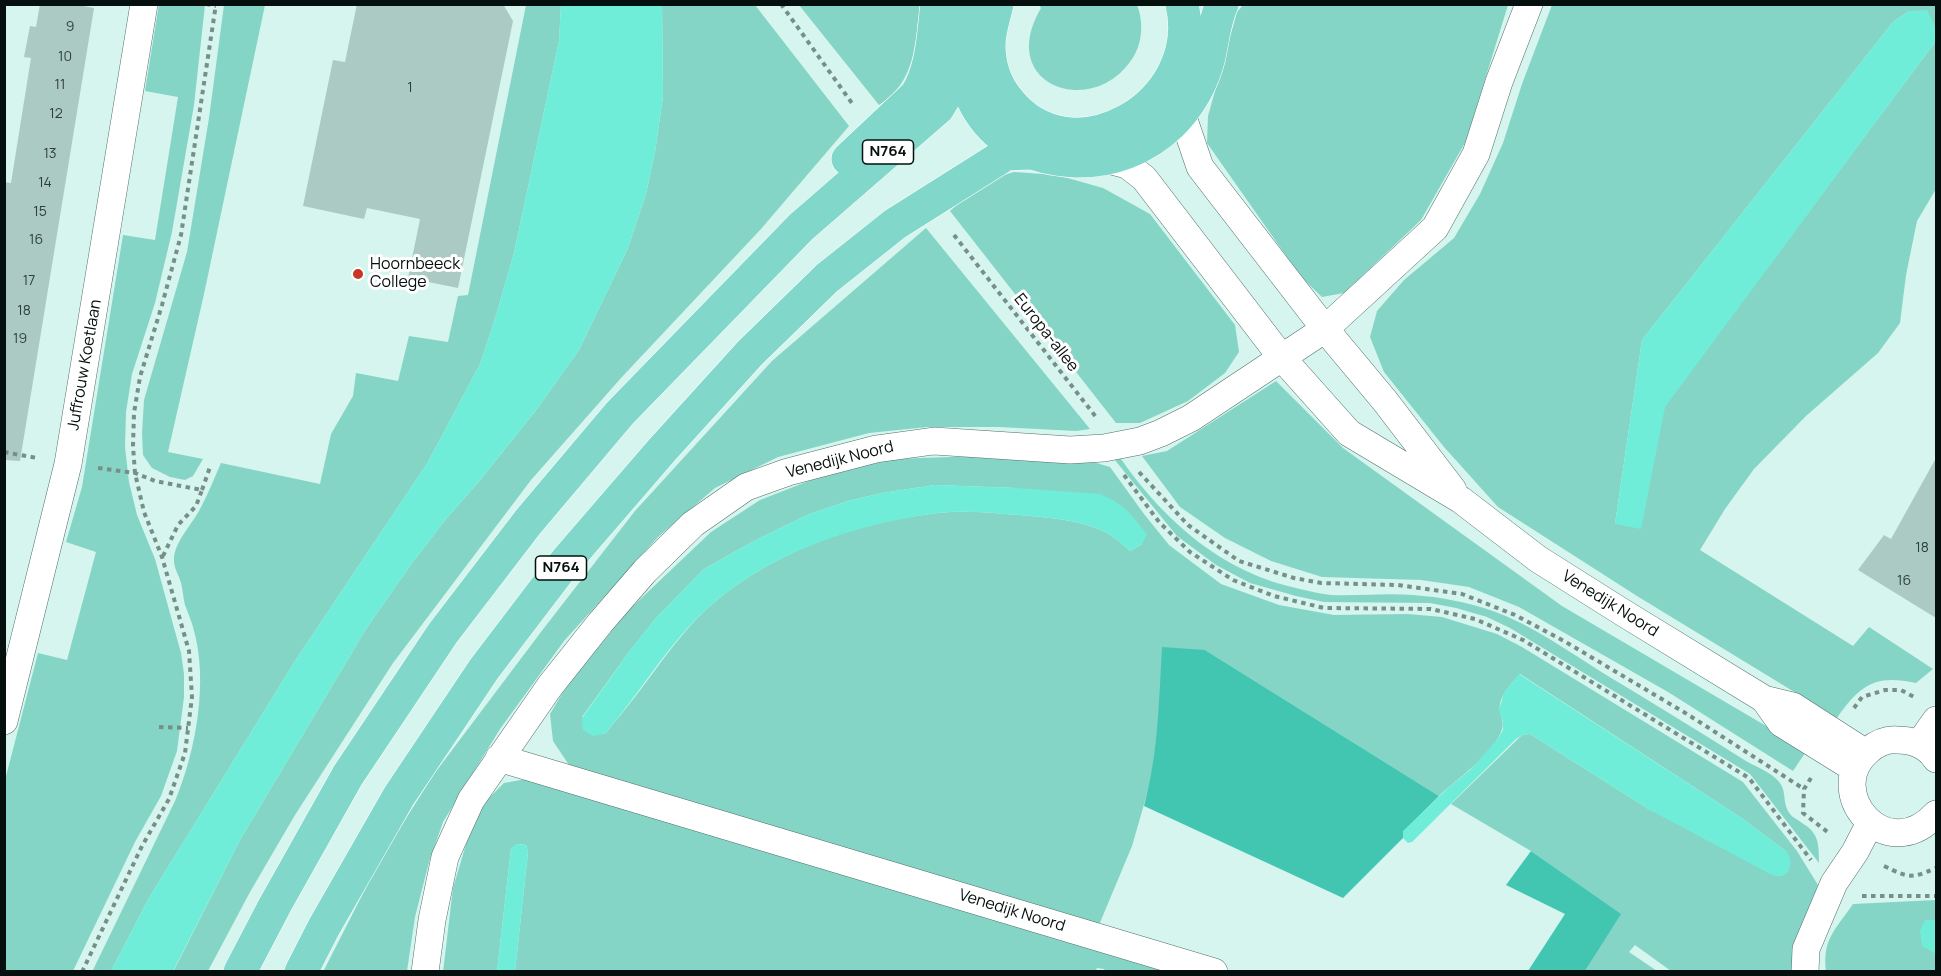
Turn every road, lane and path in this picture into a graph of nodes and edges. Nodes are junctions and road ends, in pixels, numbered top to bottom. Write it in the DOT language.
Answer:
graph roads {
  1 [pos="144,4"];
  2 [pos="206,4"];
  3 [pos="781,4"];
  4 [pos="937,4"];
  5 [pos="968,4"];
  6 [pos="997,4"];
  7 [pos="1222,4"];
  8 [pos="1529,4"];
  9 [pos="216,5"];
  10 [pos="1192,18"];
  11 [pos="963,66"];
  12 [pos="1171,80"];
  13 [pos="858,111"];
  14 [pos="1181,111"];
  15 [pos="1027,118"];
  16 [pos="995,131"];
  17 [pos="1030,153"];
  18 [pos="1104,159"];
  19 [pos="895,224"];
  20 [pos="801,227"];
  21 [pos="954,235"];
  22 [pos="1325,329"];
  23 [pos="1281,358"];
  24 [pos="1111,447"];
  25 [pos="68,464"];
  26 [pos="210,467"];
  27 [pos="135,473"];
  28 [pos="202,490"];
  29 [pos="1461,500"];
  30 [pos="162,557"];
  31 [pos="1936,720"];
  32 [pos="4,721"];
  33 [pos="159,727"];
  34 [pos="188,728"];
  35 [pos="1928,751"];
  36 [pos="499,758"];
  37 [pos="1861,761"];
  38 [pos="1804,789"];
  39 [pos="1936,814"];
  40 [pos="1870,823"];
  41 [pos="1834,883"];
  42 [pos="1936,896"];
  43 [pos="82,972"];
  44 [pos="240,972"];
  45 [pos="301,972"];
  46 [pos="425,972"];
  47 [pos="1214,972"];
  48 [pos="1805,972"];
  1 -- 25 [label="street, Juffrouw Koetlaan"];
  2 -- 9 [label="path"];
  3 -- 13 [label="path"];
  4 -- 20 [label="main road"];
  5 -- 11 [label="main road, N764"];
  6 -- 15 [label="main road, N764"];
  7 -- 10 [label="main road, N764"];
  8 -- 22 [label="street"];
  9 -- 27 [label="path"];
  10 -- 12 [label="main road, N764"];
  10 -- 14 [label="main road, N764"];
  11 -- 16 [label="main road, N764"];
  11 -- 20 [label="main road, N764"];
  12 -- 14 [label="main road"];
  12 -- 15 [label="main road, N764"];
  14 -- 18 [label="main road, N764"];
  14 -- 22 [label="street, Venedijk Noord"];
  15 -- 16 [label="main road, N764"];
  16 -- 17 [label="main road, N764"];
  16 -- 19 [label="main road, N764"];
  17 -- 18 [label="main road, N764"];
  17 -- 19 [label="main road, N764"];
  18 -- 23 [label="street, Venedijk Noord"];
  19 -- 45 [label="main road, N764"];
  20 -- 44 [label="main road, N764"];
  21 -- 24 [label="path, Europa-allee"];
  22 -- 23 [label="street, Venedijk Noord"];
  22 -- 29 [label="street, Venedijk Noord"];
  23 -- 24 [label="street, Venedijk Noord"];
  23 -- 29 [label="street, Venedijk Noord"];
  24 -- 36 [label="street, Venedijk Noord"];
  24 -- 38 [label="path"];
  24 -- 41 [label="path"];
  25 -- 27 [label="path"];
  25 -- 32 [label="street, Juffrouw Koetlaan"];
  26 -- 28 [label="path"];
  27 -- 28 [label="path"];
  27 -- 30 [label="path"];
  28 -- 30 [label="path"];
  29 -- 37 [label="street, Venedijk Noord"];
  30 -- 34 [label="path"];
  31 -- 35 [label="street"];
  33 -- 34 [label="path"];
  34 -- 43 [label="path"];
  35 -- 37 [label="street"];
  36 -- 46 [label="street, Venedijk Noord"];
  36 -- 47 [label="street, Venedijk Noord"];
  37 -- 40 [label="street"];
  39 -- 40 [label="street"];
  40 -- 41 [label="street"];
  41 -- 42 [label="path"];
  41 -- 48 [label="street"];
}
